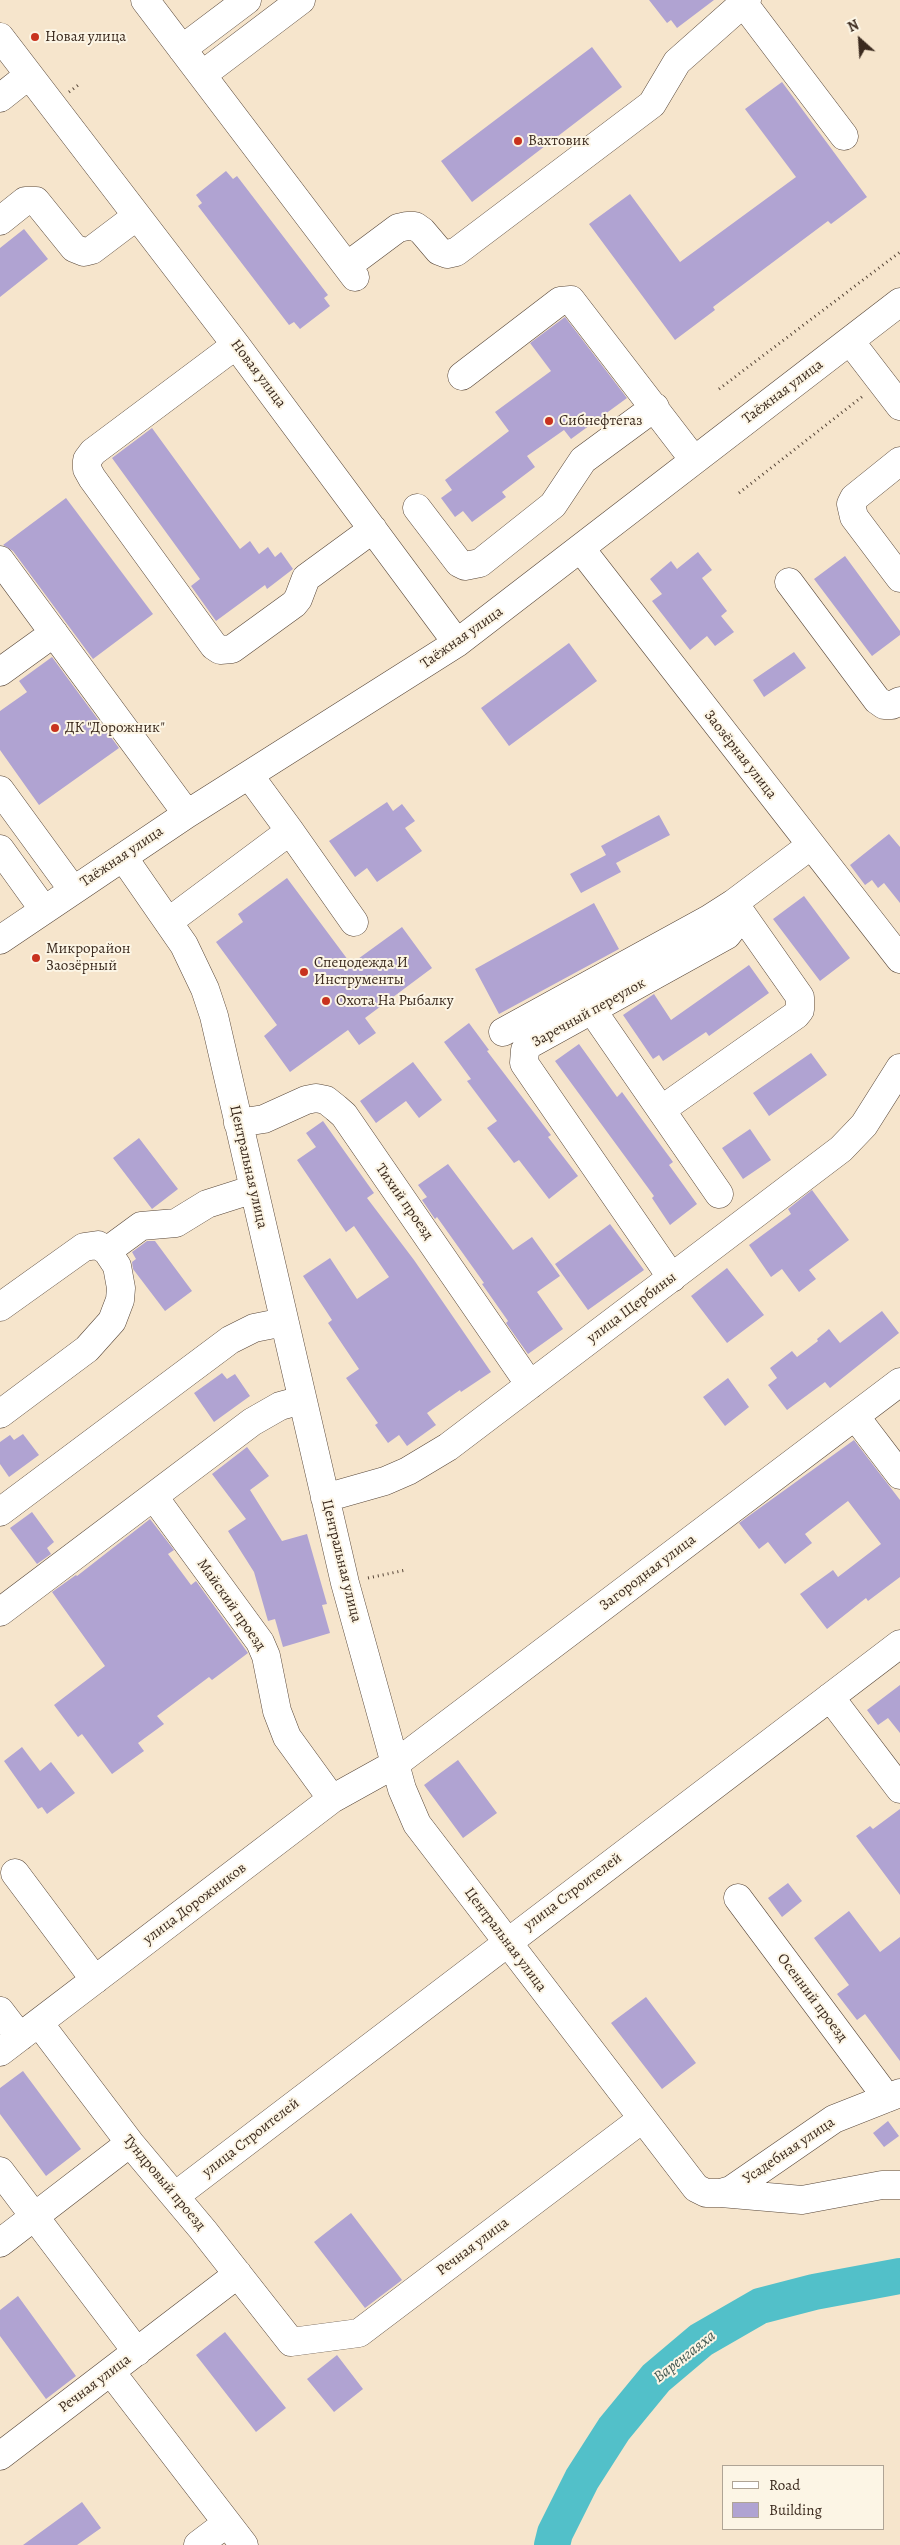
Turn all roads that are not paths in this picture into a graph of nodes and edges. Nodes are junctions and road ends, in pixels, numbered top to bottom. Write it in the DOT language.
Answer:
graph roads {
  1 [pos="145,0"];
  2 [pos="246,0"];
  3 [pos="301,0"];
  4 [pos="744,1"];
  5 [pos="0,37"];
  6 [pos="182,49"];
  7 [pos="29,75"];
  8 [pos="202,75"];
  9 [pos="0,98"];
  10 [pos="844,136"];
  11 [pos="137,216"];
  12 [pos="0,221"];
  13 [pos="900,302"];
  14 [pos="850,341"];
  15 [pos="236,345"];
  16 [pos="462,376"];
  17 [pos="900,406"];
  18 [pos="655,407"];
  19 [pos="694,460"];
  20 [pos="900,461"];
  21 [pos="417,508"];
  22 [pos="373,529"];
  23 [pos="581,549"];
  24 [pos="0,560"];
  25 [pos="900,578"];
  26 [pos="789,582"];
  27 [pos="54,633"];
  28 [pos="457,643"];
  29 [pos="0,672"];
  30 [pos="900,702"];
  31 [pos="249,775"];
  32 [pos="0,790"];
  33 [pos="187,814"];
  34 [pos="290,831"];
  35 [pos="810,846"];
  36 [pos="0,849"];
  37 [pos="123,857"];
  38 [pos="73,890"];
  39 [pos="734,903"];
  40 [pos="44,910"];
  41 [pos="168,922"];
  42 [pos="354,922"];
  43 [pos="0,940"];
  44 [pos="900,959"];
  45 [pos="592,1010"];
  46 [pos="503,1032"];
  47 [pos="900,1068"];
  48 [pos="661,1110"];
  49 [pos="238,1123"];
  50 [pos="254,1189"];
  51 [pos="720,1194"];
  52 [pos="108,1251"];
  53 [pos="672,1278"];
  54 [pos="0,1307"];
  55 [pos="284,1322"];
  56 [pos="900,1382"];
  57 [pos="530,1385"];
  58 [pos="302,1400"];
  59 [pos="0,1414"];
  60 [pos="855,1416"];
  61 [pos="900,1475"];
  62 [pos="154,1497"];
  63 [pos="325,1498"];
  64 [pos="0,1512"];
  65 [pos="0,1612"];
  66 [pos="900,1644"];
  67 [pos="830,1697"];
  68 [pos="395,1764"];
  69 [pos="900,1789"];
  70 [pos="332,1799"];
  71 [pos="15,1873"];
  72 [pos="738,1898"];
  73 [pos="506,1942"];
  74 [pos="95,1980"];
  75 [pos="0,2011"];
  76 [pos="20,2037"];
  77 [pos="894,2096"];
  78 [pos="642,2119"];
  79 [pos="130,2143"];
  80 [pos="0,2171"];
  81 [pos="900,2185"];
  82 [pos="714,2193"];
  83 [pos="175,2196"];
  84 [pos="35,2217"];
  85 [pos="0,2243"];
  86 [pos="238,2274"];
  87 [pos="291,2342"];
  88 [pos="137,2352"];
  89 [pos="111,2372"];
  90 [pos="0,2456"];
  91 [pos="227,2523"];
  92 [pos="198,2545"];
  93 [pos="244,2545"];
  1 -- 6 [label="street"];
  2 -- 6 [label="street"];
  3 -- 8 [label="street"];
  4 -- 8 [label="street"];
  4 -- 10 [label="street"];
  5 -- 7 [label="street, Новая улица"];
  6 -- 8 [label="street"];
  7 -- 9 [label="street"];
  7 -- 11 [label="street, Новая улица"];
  11 -- 12 [label="street"];
  11 -- 15 [label="street, Новая улица"];
  13 -- 14 [label="street, Таёжная улица"];
  14 -- 17 [label="street"];
  14 -- 19 [label="street, Таёжная улица"];
  15 -- 22 [label="street, Новая улица"];
  15 -- 22 [label="street"];
  16 -- 18 [label="street"];
  18 -- 19 [label="street"];
  18 -- 21 [label="street"];
  19 -- 23 [label="street, Таёжная улица"];
  20 -- 25 [label="street"];
  22 -- 28 [label="street, Новая улица"];
  23 -- 28 [label="street, Таёжная улица"];
  23 -- 35 [label="street, Заозёрная улица"];
  24 -- 27 [label="street"];
  26 -- 30 [label="street"];
  27 -- 29 [label="street"];
  27 -- 33 [label="street"];
  28 -- 31 [label="street, Таёжная улица"];
  31 -- 33 [label="street, Таёжная улица"];
  31 -- 34 [label="street"];
  32 -- 38 [label="street"];
  33 -- 37 [label="street, Таёжная улица"];
  34 -- 41 [label="street"];
  34 -- 42 [label="street"];
  35 -- 39 [label="street"];
  35 -- 44 [label="street, Заозёрная улица"];
  36 -- 40 [label="street"];
  37 -- 38 [label="street, Таёжная улица"];
  37 -- 41 [label="street, Центральная улица"];
  38 -- 40 [label="street, Таёжная улица"];
  39 -- 45 [label="street, Заречный переулок"];
  39 -- 46 [label="street"];
  39 -- 48 [label="street"];
  40 -- 43 [label="street, Таёжная улица"];
  41 -- 49 [label="street, Центральная улица"];
  45 -- 48 [label="street"];
  45 -- 53 [label="street, Заречный переулок"];
  47 -- 53 [label="street, улица Щербины"];
  48 -- 51 [label="street"];
  49 -- 50 [label="street, Центральная улица"];
  49 -- 57 [label="street, Тихий проезд"];
  50 -- 52 [label="street"];
  50 -- 55 [label="street, Центральная улица"];
  52 -- 54 [label="street"];
  52 -- 59 [label="street"];
  53 -- 57 [label="street, улица Щербины"];
  55 -- 58 [label="street, Центральная улица"];
  55 -- 64 [label="street"];
  56 -- 60 [label="street, Загородная улица"];
  57 -- 63 [label="street, улица Щербины"];
  58 -- 62 [label="street"];
  58 -- 63 [label="street, Центральная улица"];
  60 -- 61 [label="street"];
  60 -- 68 [label="street, Загородная улица"];
  62 -- 65 [label="street"];
  62 -- 70 [label="street, Майский проезд"];
  63 -- 68 [label="street, Центральная улица"];
  66 -- 67 [label="street, улица Строителей"];
  67 -- 69 [label="street"];
  67 -- 73 [label="street, улица Строителей"];
  68 -- 70 [label="street, улица Дорожников"];
  68 -- 73 [label="street, Центральная улица"];
  70 -- 74 [label="street, улица Дорожников"];
  71 -- 74 [label="street"];
  72 -- 77 [label="street, Осенний проезд"];
  73 -- 78 [label="street, Центральная улица"];
  73 -- 83 [label="street, улица Строителей"];
  74 -- 76 [label="street, улица Дорожников"];
  75 -- 76 [label="street, Тундровый проезд"];
  76 -- 79 [label="street, Тундровый проезд"];
  77 -- 82 [label="street, Усадебная улица"];
  78 -- 82 [label="street, Центральная улица"];
  78 -- 87 [label="street, Речная улица"];
  79 -- 83 [label="street, Тундровый проезд"];
  79 -- 84 [label="street"];
  80 -- 84 [label="street"];
  81 -- 82 [label="street"];
  83 -- 86 [label="street, Тундровый проезд"];
  84 -- 85 [label="street"];
  84 -- 88 [label="street"];
  86 -- 87 [label="street, Тундровый проезд"];
  86 -- 88 [label="street, Речная улица"];
  88 -- 89 [label="street, Речная улица"];
  89 -- 90 [label="street, Речная улица"];
  89 -- 91 [label="street"];
  91 -- 92 [label="street"];
  91 -- 93 [label="street"];
}
